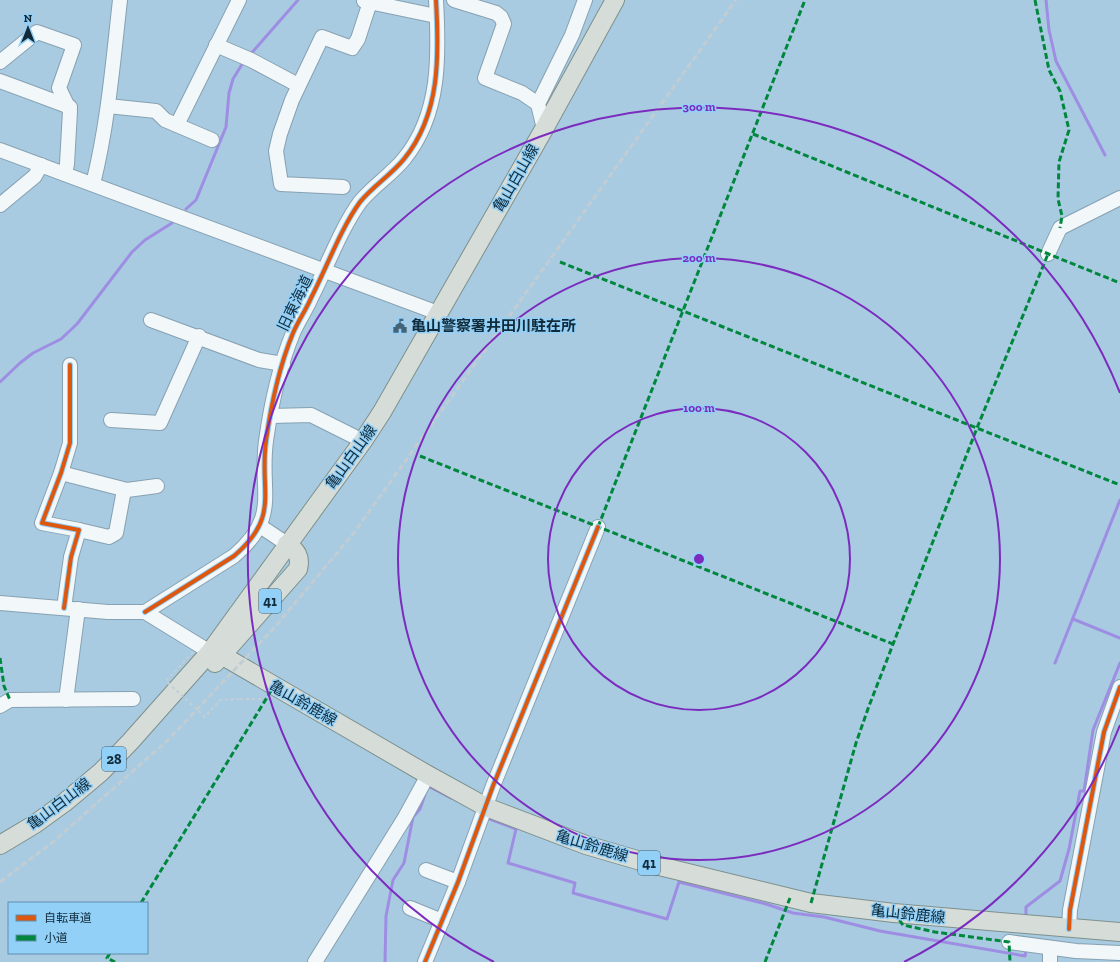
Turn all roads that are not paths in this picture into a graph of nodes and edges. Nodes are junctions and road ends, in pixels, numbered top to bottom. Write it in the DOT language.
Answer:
graph roads {
  1 [pos="120,0"];
  2 [pos="238,0"];
  3 [pos="436,0"];
  4 [pos="454,0"];
  5 [pos="585,0"];
  6 [pos="615,0"];
  7 [pos="436,16"];
  8 [pos="216,45"];
  9 [pos="0,62"];
  10 [pos="0,81"];
  11 [pos="298,85"];
  12 [pos="538,104"];
  13 [pos="108,106"];
  14 [pos="70,107"];
  15 [pos="177,125"];
  16 [pos="544,129"];
  17 [pos="212,140"];
  18 [pos="0,150"];
  19 [pos="41,165"];
  20 [pos="65,174"];
  21 [pos="93,184"];
  22 [pos="343,187"];
  23 [pos="1120,198"];
  24 [pos="0,205"];
  25 [pos="1048,254"];
  26 [pos="325,269"];
  27 [pos="438,313"];
  28 [pos="151,320"];
  29 [pos="199,336"];
  30 [pos="283,364"];
  31 [pos="70,365"];
  32 [pos="271,416"];
  33 [pos="111,420"];
  34 [pos="363,441"];
  35 [pos="62,473"];
  36 [pos="157,486"];
  37 [pos="124,490"];
  38 [pos="260,526"];
  39 [pos="598,527"];
  40 [pos="79,530"];
  41 [pos="287,544"];
  42 [pos="0,603"];
  43 [pos="64,608"];
  44 [pos="78,609"];
  45 [pos="145,612"];
  46 [pos="208,653"];
  47 [pos="1120,687"];
  48 [pos="133,699"];
  49 [pos="66,700"];
  50 [pos="0,706"];
  51 [pos="155,713"];
  52 [pos="428,775"];
  53 [pos="486,807"];
  54 [pos="0,845"];
  55 [pos="426,870"];
  56 [pos="458,882"];
  57 [pos="410,908"];
  58 [pos="442,921"];
  59 [pos="1069,929"];
  60 [pos="1120,932"];
  61 [pos="1009,942"];
  62 [pos="1120,953"];
  63 [pos="1050,955"];
  64 [pos="315,962"];
  65 [pos="425,962"];
  1 -- 13 [label="street"];
  2 -- 8 [label="street"];
  3 -- 7 [label="street, 旧東海道"];
  4 -- 12 [label="street"];
  5 -- 12 [label="street"];
  6 -- 16 [label="main road, 亀山白山線"];
  7 -- 11 [label="street"];
  7 -- 26 [label="street, 旧東海道"];
  8 -- 11 [label="street"];
  8 -- 15 [label="street"];
  9 -- 14 [label="street"];
  10 -- 14 [label="street"];
  11 -- 22 [label="street"];
  12 -- 16 [label="street"];
  13 -- 15 [label="street"];
  13 -- 21 [label="street"];
  14 -- 20 [label="street"];
  15 -- 17 [label="street"];
  16 -- 27 [label="main road, 亀山白山線"];
  18 -- 19 [label="street"];
  19 -- 20 [label="street"];
  19 -- 24 [label="street"];
  20 -- 21 [label="street"];
  21 -- 26 [label="street"];
  23 -- 25 [label="street"];
  26 -- 27 [label="street"];
  26 -- 30 [label="street, 旧東海道"];
  27 -- 34 [label="main road, 亀山白山線"];
  28 -- 29 [label="street"];
  29 -- 30 [label="street"];
  29 -- 33 [label="street"];
  30 -- 32 [label="street, 旧東海道"];
  31 -- 35 [label="street"];
  32 -- 34 [label="street"];
  32 -- 38 [label="street, 旧東海道"];
  34 -- 41 [label="main road, 亀山白山線"];
  35 -- 37 [label="street"];
  35 -- 40 [label="street"];
  36 -- 37 [label="street"];
  37 -- 40 [label="street"];
  38 -- 41 [label="street"];
  38 -- 45 [label="street, 旧東海道"];
  39 -- 53 [label="street"];
  40 -- 43 [label="street"];
  41 -- 46 [label="main road, 41"];
  42 -- 43 [label="street"];
  43 -- 44 [label="street"];
  44 -- 45 [label="street"];
  44 -- 49 [label="street"];
  45 -- 46 [label="street"];
  46 -- 51 [label="main road, 41"];
  46 -- 52 [label="main road, 亀山鈴鹿線 / 41"];
  47 -- 59 [label="street"];
  48 -- 49 [label="street"];
  49 -- 50 [label="street"];
  51 -- 54 [label="main road, 亀山白山線 / 28"];
  52 -- 53 [label="main road, 亀山鈴鹿線 / 41"];
  52 -- 64 [label="street"];
  53 -- 56 [label="street"];
  53 -- 59 [label="main road, 亀山鈴鹿線 / 41"];
  55 -- 56 [label="street"];
  56 -- 58 [label="street"];
  57 -- 58 [label="street"];
  58 -- 65 [label="street"];
  59 -- 60 [label="main road, 亀山鈴鹿線 / 41"];
  61 -- 63 [label="street"];
  62 -- 63 [label="street"];
}
